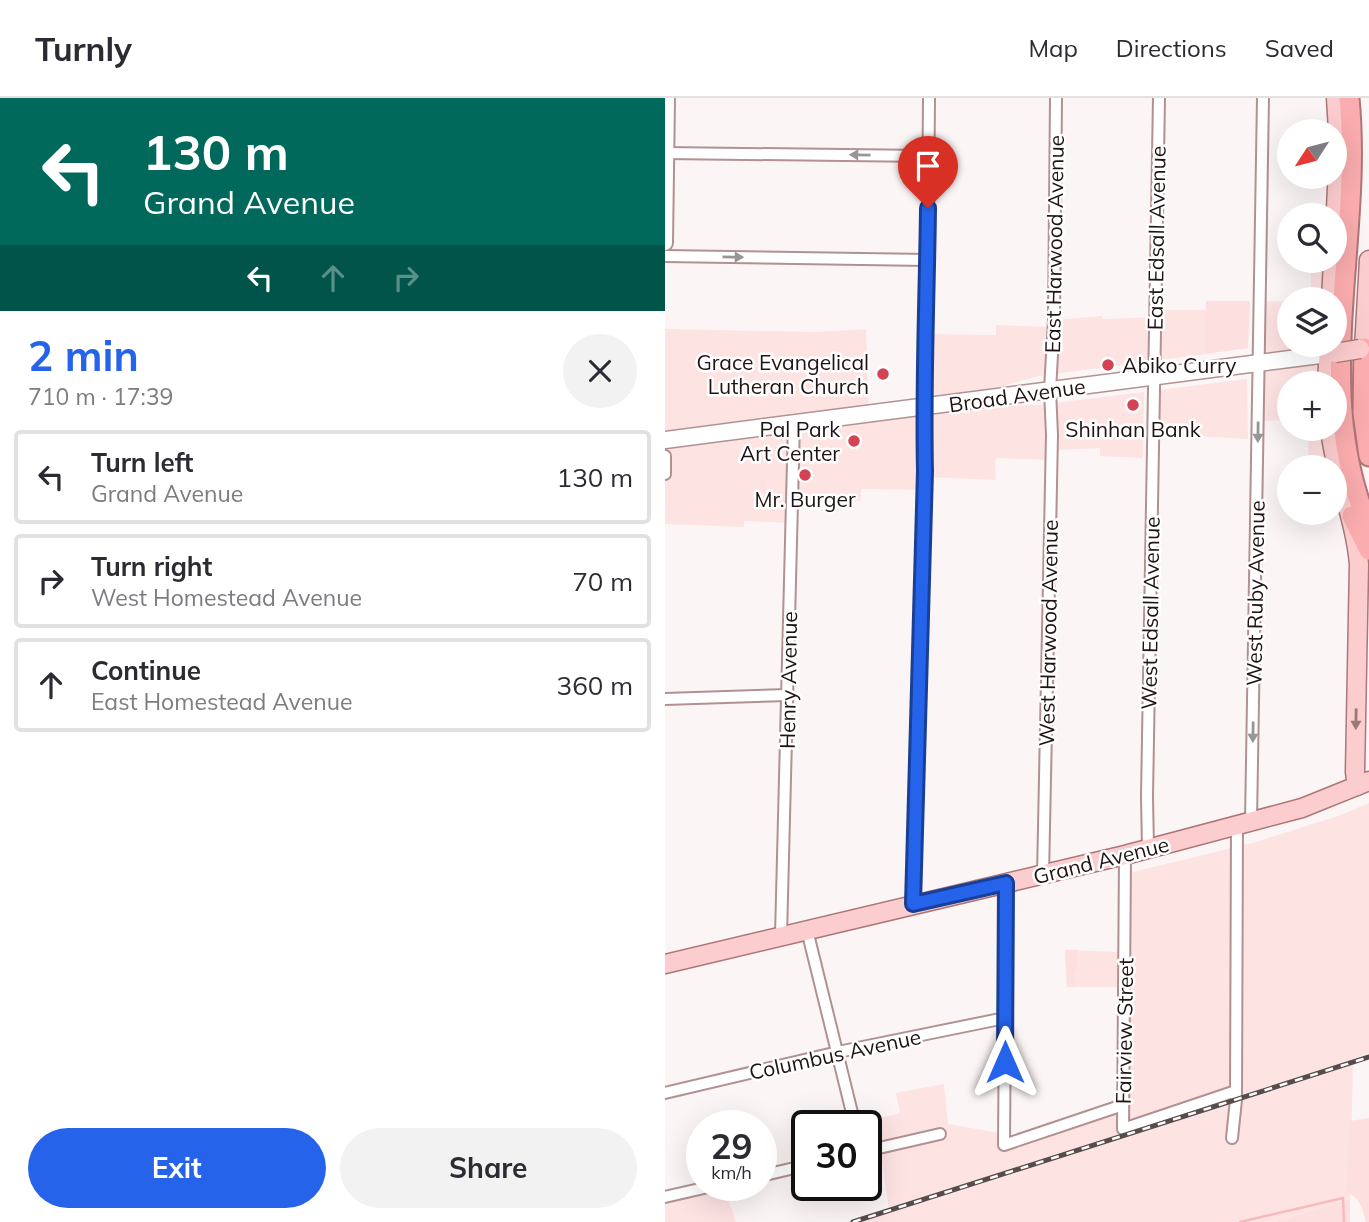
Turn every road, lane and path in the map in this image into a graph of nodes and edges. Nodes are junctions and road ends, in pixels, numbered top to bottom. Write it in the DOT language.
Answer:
graph roads {
  1 [pos="667,98"];
  2 [pos="929,98"];
  3 [pos="1056,98"];
  4 [pos="1159,98"];
  5 [pos="1263,98"];
  6 [pos="1336,98"];
  7 [pos="1349,98"];
  8 [pos="1361,98"];
  9 [pos="666,153"];
  10 [pos="928,156"];
  11 [pos="1336,203"];
  12 [pos="665,243"];
  13 [pos="665,256"];
  14 [pos="927,260"];
  15 [pos="1369,260"];
  16 [pos="1364,348"];
  17 [pos="1292,357"];
  18 [pos="1258,363"];
  19 [pos="1154,378"];
  20 [pos="1049,390"];
  21 [pos="923,408"];
  22 [pos="794,423"];
  23 [pos="665,440"];
  24 [pos="665,456"];
  25 [pos="1369,456"];
  26 [pos="665,474"];
  27 [pos="1369,496"];
  28 [pos="1347,505"];
  29 [pos="1369,527"];
  30 [pos="1369,550"];
  31 [pos="788,695"];
  32 [pos="665,699"];
  33 [pos="1363,784"];
  34 [pos="1244,824"];
  35 [pos="1148,848"];
  36 [pos="1125,855"];
  37 [pos="1043,876"];
  38 [pos="1006,883"];
  39 [pos="913,904"];
  40 [pos="807,930"];
  41 [pos="781,936"];
  42 [pos="665,964"];
  43 [pos="1005,1018"];
  44 [pos="838,1052"];
  45 [pos="1236,1091"];
  46 [pos="665,1093"];
  47 [pos="1123,1105"];
  48 [pos="852,1110"];
  49 [pos="940,1134"];
  50 [pos="1232,1138"];
  51 [pos="882,1147"];
  52 [pos="686,1192"];
  53 [pos="665,1197"];
  1 -- 9 [label="street"];
  2 -- 10 [label="street"];
  3 -- 20 [label="street, East Harwood Avenue"];
  4 -- 19 [label="street, East Edsall Avenue"];
  5 -- 18 [label="street, West Ruby Avenue"];
  6 -- 11 [label="main road"];
  7 -- 29 [label="highway"];
  8 -- 27 [label="highway"];
  10 -- 9 [label="street, one-way"];
  9 -- 12 [label="street"];
  10 -- 14 [label="street"];
  13 -- 14 [label="street, one-way"];
  14 -- 21 [label="street"];
  15 -- 16 [label="main road"];
  16 -- 25 [label="highway"];
  17 -- 18 [label="main road, Broad Avenue"];
  18 -- 19 [label="main road, Broad Avenue"];
  18 -- 34 [label="street, West Ruby Avenue, one-way"];
  19 -- 20 [label="main road, Broad Avenue"];
  19 -- 35 [label="street, West Edsall Avenue"];
  20 -- 21 [label="main road, Broad Avenue"];
  20 -- 37 [label="street, West Harwood Avenue"];
  21 -- 22 [label="main road, Broad Avenue"];
  21 -- 39 [label="street"];
  22 -- 23 [label="main road, Broad Avenue"];
  22 -- 31 [label="street, Henry Avenue"];
  24 -- 26 [label="street"];
  28 -- 30 [label="highway"];
  28 -- 33 [label="main road, one-way"];
  31 -- 32 [label="street"];
  31 -- 41 [label="street, Henry Avenue"];
  33 -- 34 [label="main road, Grand Avenue"];
  34 -- 35 [label="main road, Grand Avenue"];
  34 -- 45 [label="street, West Ruby Avenue"];
  35 -- 36 [label="main road, Grand Avenue"];
  36 -- 37 [label="main road, Grand Avenue"];
  36 -- 47 [label="street, Fairview Street"];
  37 -- 38 [label="main road, Grand Avenue"];
  38 -- 39 [label="main road, Grand Avenue"];
  38 -- 43 [label="street"];
  39 -- 40 [label="main road, Grand Avenue"];
  40 -- 41 [label="main road, Grand Avenue"];
  40 -- 44 [label="street"];
  41 -- 42 [label="main road, Grand Avenue"];
  43 -- 44 [label="street, Columbus Avenue"];
  43 -- 47 [label="street"];
  44 -- 46 [label="street, Columbus Avenue"];
  44 -- 48 [label="street"];
  45 -- 47 [label="street, Fairview Street"];
  45 -- 50 [label="street, West Ruby Avenue"];
  49 -- 51 [label="street"];
  52 -- 53 [label="street"];
}
